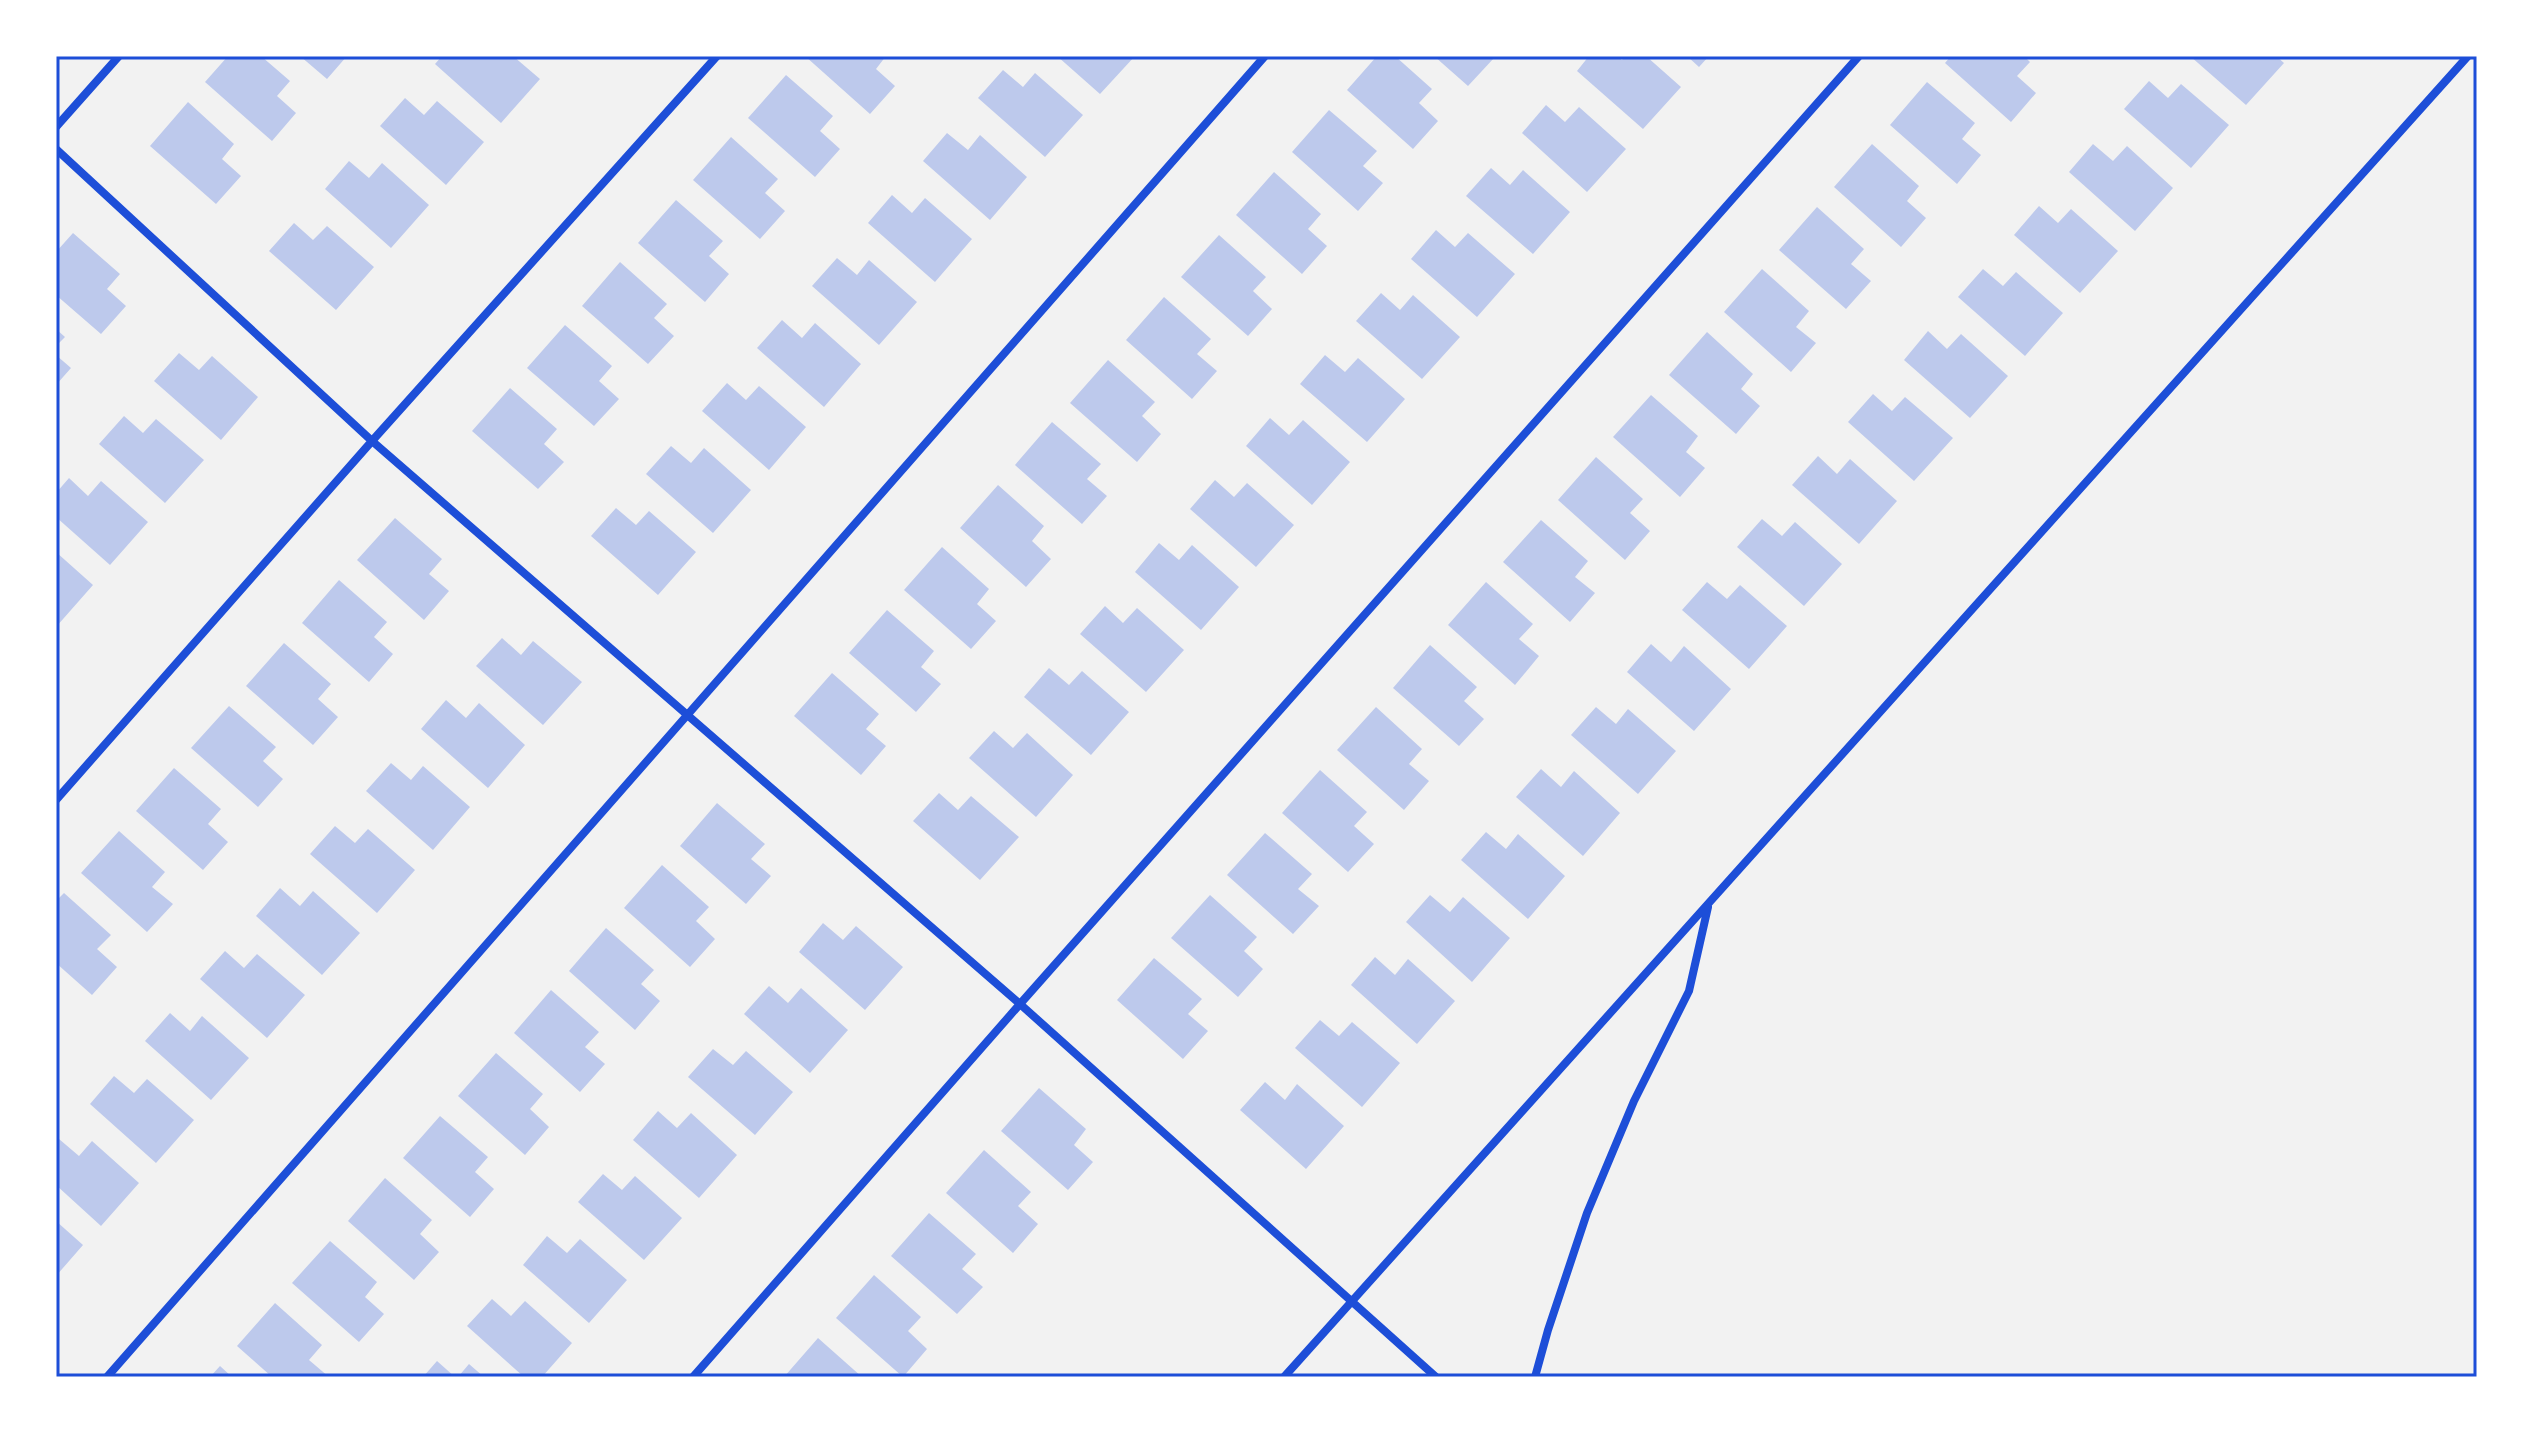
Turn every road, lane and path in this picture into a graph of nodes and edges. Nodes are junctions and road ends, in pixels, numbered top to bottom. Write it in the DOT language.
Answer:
graph roads {
  1 [pos="119,56"];
  2 [pos="717,56"];
  3 [pos="1265,56"];
  4 [pos="1859,56"];
  5 [pos="2468,56"];
  6 [pos="56,127"];
  7 [pos="56,149"];
  8 [pos="372,441"];
  9 [pos="687,713"];
  10 [pos="56,800"];
  11 [pos="1708,906"];
  12 [pos="1020,1004"];
  13 [pos="1352,1301"];
  14 [pos="107,1377"];
  15 [pos="693,1377"];
  16 [pos="1284,1377"];
  17 [pos="1436,1377"];
  18 [pos="1535,1377"];
  1 -- 6 [label="street"];
  2 -- 8 [label="street"];
  3 -- 9 [label="street"];
  4 -- 12 [label="street"];
  5 -- 11 [label="street"];
  7 -- 8 [label="street"];
  8 -- 9 [label="street"];
  8 -- 10 [label="street"];
  9 -- 12 [label="street"];
  9 -- 14 [label="street"];
  11 -- 13 [label="street"];
  11 -- 18 [label="street"];
  12 -- 13 [label="street"];
  12 -- 15 [label="street"];
  13 -- 16 [label="street"];
  13 -- 17 [label="street"];
}
